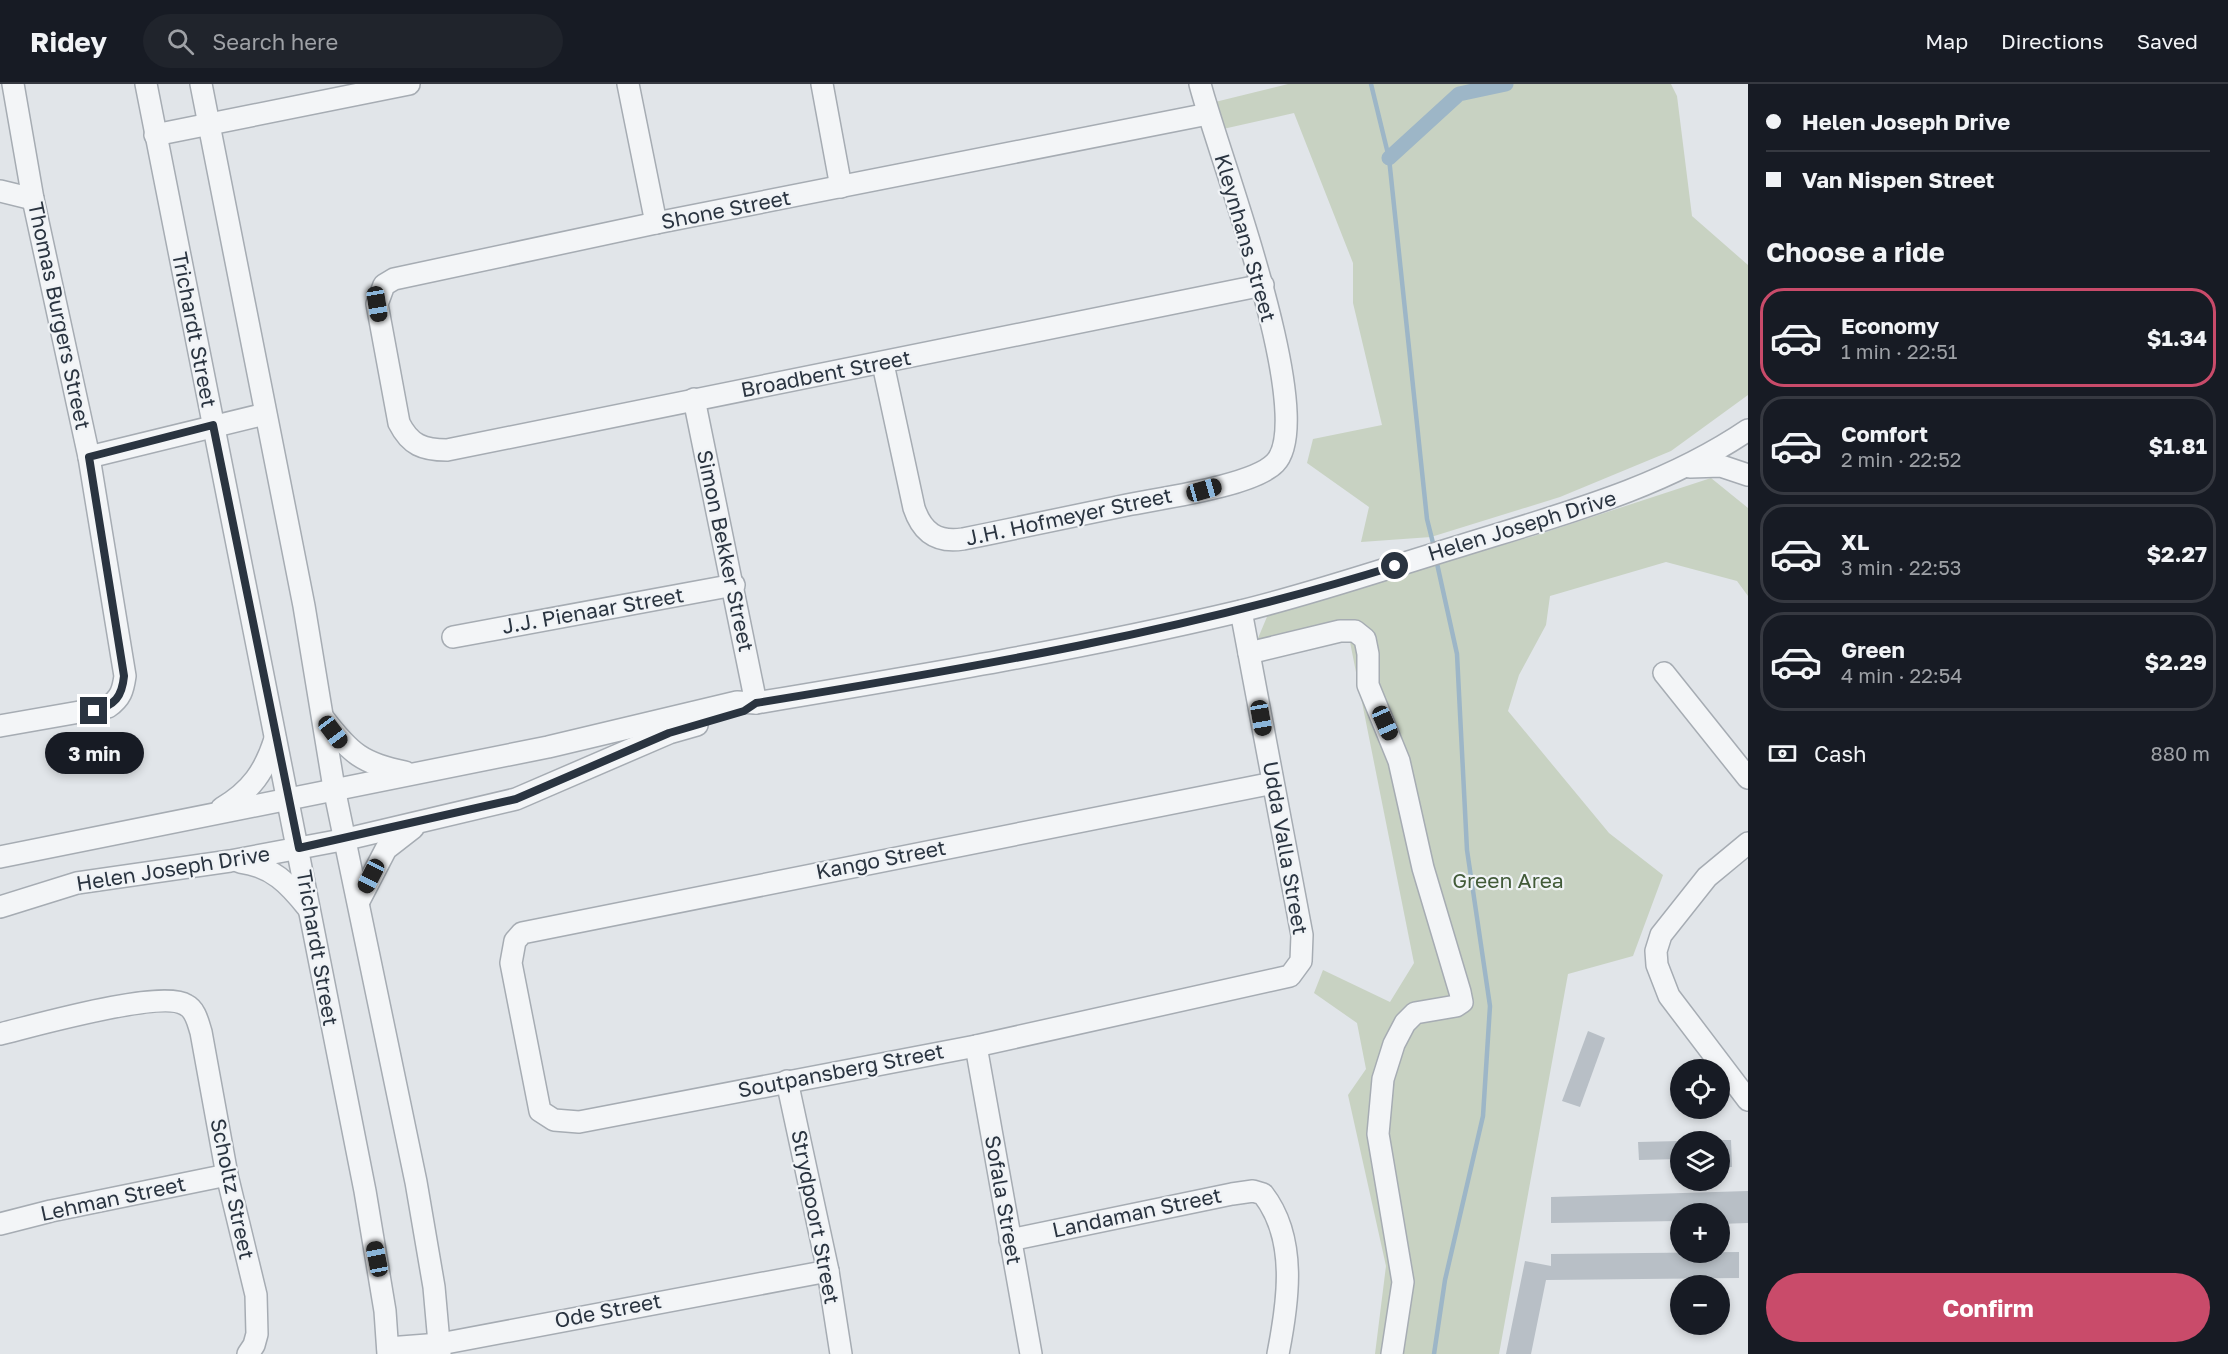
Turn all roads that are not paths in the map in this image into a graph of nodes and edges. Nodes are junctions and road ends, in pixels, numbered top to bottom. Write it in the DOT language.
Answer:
graph roads {
  1 [pos="13,84"];
  2 [pos="146,84"];
  3 [pos="201,84"];
  4 [pos="409,84"];
  5 [pos="628,84"];
  6 [pos="822,84"];
  7 [pos="1200,84"];
  8 [pos="1208,114"];
  9 [pos="210,122"];
  10 [pos="155,135"];
  11 [pos="841,187"];
  12 [pos="0,191"];
  13 [pos="33,198"];
  14 [pos="656,223"];
  15 [pos="1263,285"];
  16 [pos="883,364"];
  17 [pos="694,399"];
  18 [pos="265,414"];
  19 [pos="399,423"];
  20 [pos="213,425"];
  21 [pos="1748,430"];
  22 [pos="1730,443"];
  23 [pos="89,457"];
  24 [pos="1275,463"];
  25 [pos="1681,469"];
  26 [pos="1748,470"];
  27 [pos="1748,475"];
  28 [pos="734,585"];
  29 [pos="1241,611"];
  30 [pos="453,637"];
  31 [pos="1249,653"];
  32 [pos="1664,673"];
  33 [pos="756,703"];
  34 [pos="320,714"];
  35 [pos="0,726"];
  36 [pos="275,739"];
  37 [pos="414,774"];
  38 [pos="1748,778"];
  39 [pos="1273,783"];
  40 [pos="334,788"];
  41 [pos="288,799"];
  42 [pos="211,814"];
  43 [pos="427,821"];
  44 [pos="346,839"];
  45 [pos="1748,843"];
  46 [pos="299,848"];
  47 [pos="0,857"];
  48 [pos="230,861"];
  49 [pos="359,901"];
  50 [pos="0,907"];
  51 [pos="310,911"];
  52 [pos="511,963"];
  53 [pos="1290,976"];
  54 [pos="0,1034"];
  55 [pos="976,1046"];
  56 [pos="787,1081"];
  57 [pos="1748,1100"];
  58 [pos="227,1175"];
  59 [pos="0,1224"];
  60 [pos="1010,1240"];
  61 [pos="828,1271"];
  62 [pos="440,1349"];
  63 [pos="251,1350"];
  64 [pos="388,1351"];
  65 [pos="841,1354"];
  66 [pos="1031,1354"];
  67 [pos="1278,1354"];
  68 [pos="1392,1354"];
  1 -- 13 [label="street, Thomas Burgers Street"];
  2 -- 10 [label="street, Trichardt Street"];
  3 -- 9 [label="street"];
  4 -- 9 [label="street"];
  5 -- 14 [label="street"];
  6 -- 11 [label="street"];
  7 -- 8 [label="street, Kleynhans Street"];
  8 -- 11 [label="street, Shone Street"];
  8 -- 15 [label="street, Kleynhans Street"];
  9 -- 10 [label="street"];
  9 -- 18 [label="street"];
  10 -- 20 [label="street, Trichardt Street"];
  11 -- 14 [label="street, Shone Street"];
  12 -- 13 [label="street"];
  13 -- 23 [label="street, Thomas Burgers Street"];
  14 -- 19 [label="street, Shone Street"];
  15 -- 16 [label="street, Broadbent Street"];
  15 -- 24 [label="street, Kleynhans Street"];
  16 -- 17 [label="street, Broadbent Street"];
  16 -- 24 [label="street, J.H. Hofmeyer Street"];
  17 -- 19 [label="street, Broadbent Street"];
  17 -- 28 [label="street, Simon Bekker Street"];
  18 -- 20 [label="street"];
  18 -- 34 [label="street"];
  20 -- 23 [label="street"];
  20 -- 36 [label="street, Trichardt Street"];
  21 -- 22 [label="street, Helen Joseph Drive"];
  22 -- 25 [label="street, Helen Joseph Drive"];
  22 -- 26 [label="street"];
  23 -- 35 [label="street, Thomas Burgers Street"];
  25 -- 27 [label="street"];
  25 -- 29 [label="street, Helen Joseph Drive"];
  28 -- 30 [label="street, J.J. Pienaar Street"];
  28 -- 33 [label="street, Simon Bekker Street"];
  29 -- 31 [label="street, Udda Valla Street"];
  29 -- 33 [label="street, Helen Joseph Drive"];
  31 -- 39 [label="street, Udda Valla Street"];
  31 -- 68 [label="street"];
  32 -- 38 [label="street"];
  33 -- 37 [label="street, Helen Joseph Drive"];
  33 -- 43 [label="street, Helen Joseph Drive"];
  34 -- 37 [label="street"];
  34 -- 40 [label="street"];
  36 -- 41 [label="street, Trichardt Street"];
  36 -- 42 [label="street"];
  37 -- 40 [label="street, Helen Joseph Drive"];
  39 -- 52 [label="street, Kango Street"];
  39 -- 53 [label="street, Udda Valla Street"];
  40 -- 41 [label="street, Helen Joseph Drive"];
  40 -- 44 [label="street"];
  41 -- 42 [label="street, Helen Joseph Drive"];
  41 -- 46 [label="street, Trichardt Street"];
  42 -- 47 [label="street, Helen Joseph Drive"];
  43 -- 44 [label="street, Helen Joseph Drive"];
  43 -- 49 [label="street"];
  44 -- 46 [label="street, Helen Joseph Drive"];
  44 -- 49 [label="street"];
  45 -- 57 [label="street"];
  46 -- 48 [label="street, Helen Joseph Drive"];
  46 -- 51 [label="street, Trichardt Street"];
  48 -- 50 [label="street, Helen Joseph Drive"];
  48 -- 51 [label="street"];
  49 -- 62 [label="street"];
  51 -- 64 [label="street, Trichardt Street"];
  52 -- 56 [label="street, Soutpansberg Street"];
  53 -- 55 [label="street, Soutpansberg Street"];
  54 -- 58 [label="street, Scholtz Street"];
  55 -- 56 [label="street, Soutpansberg Street"];
  55 -- 60 [label="street, Sofala Street"];
  56 -- 61 [label="street, Strydpoort Street"];
  58 -- 59 [label="street, Lehman Street"];
  58 -- 63 [label="street, Scholtz Street"];
  60 -- 66 [label="street, Sofala Street"];
  60 -- 67 [label="street, Landaman Street"];
  61 -- 62 [label="street, Ode Street"];
  61 -- 65 [label="street, Strydpoort Street"];
  62 -- 64 [label="street, Ode Street"];
}
